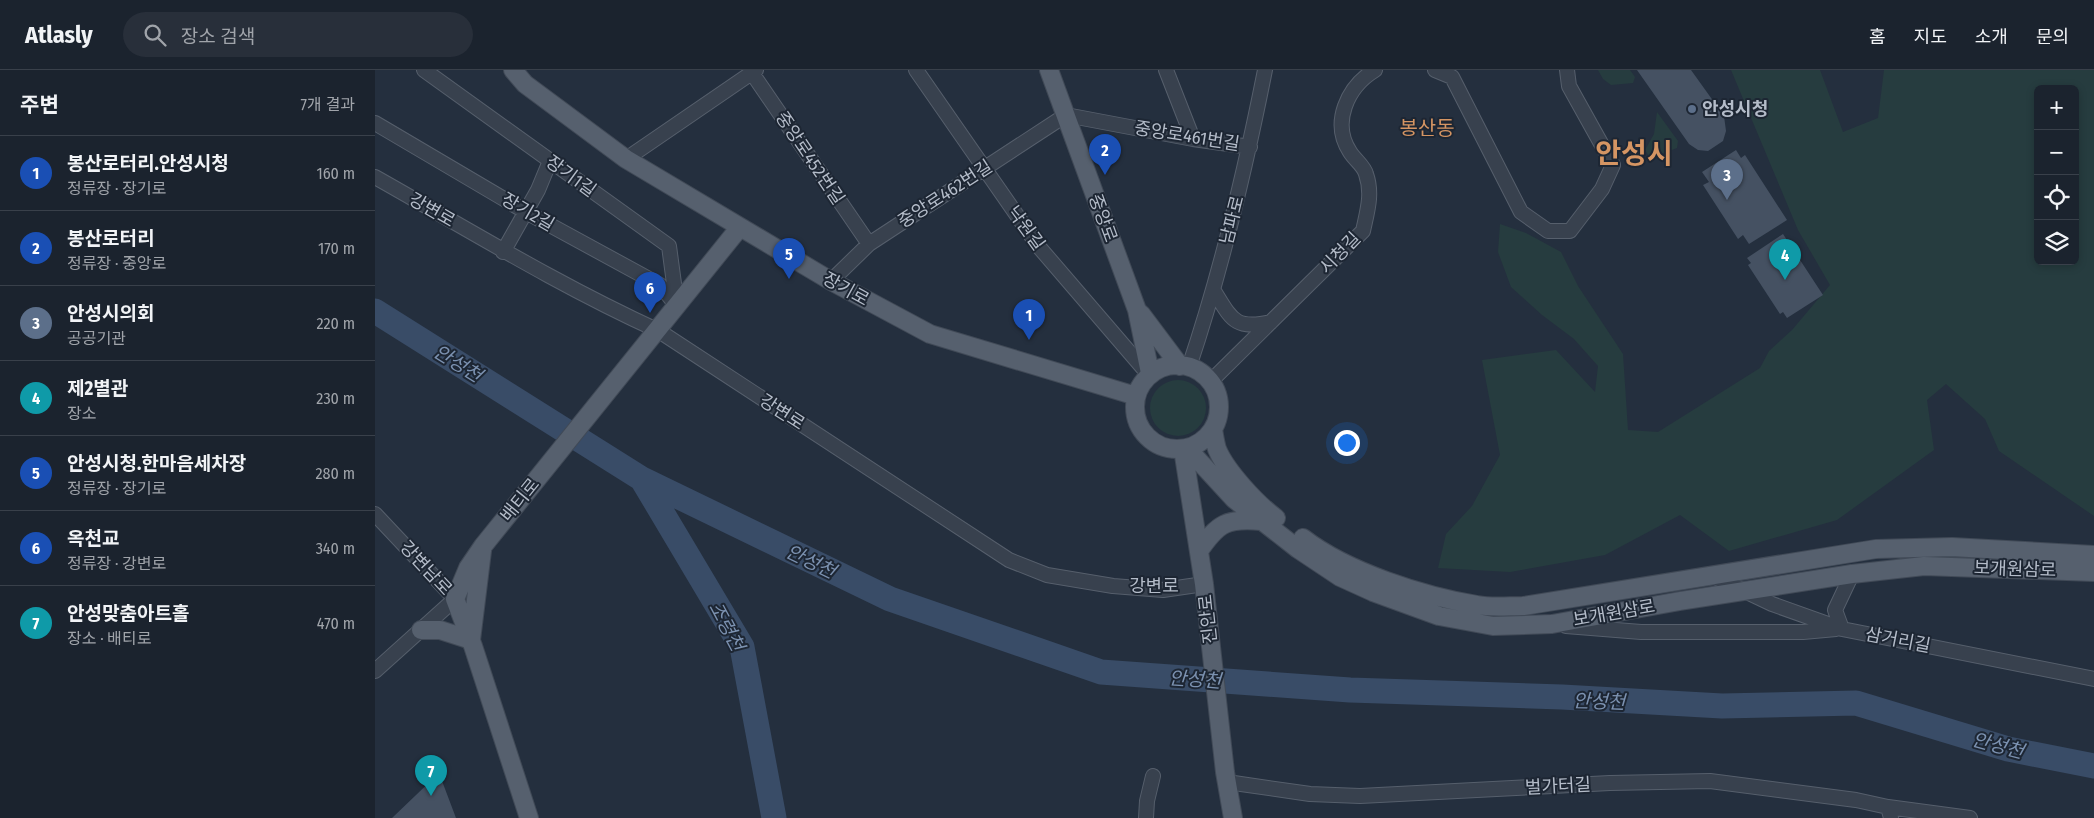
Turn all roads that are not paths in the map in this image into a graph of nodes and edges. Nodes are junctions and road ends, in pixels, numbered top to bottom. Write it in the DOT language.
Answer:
graph roads {
  1 [pos="424,70"];
  2 [pos="513,70"];
  3 [pos="917,70"];
  4 [pos="1049,70"];
  5 [pos="1166,70"];
  6 [pos="1265,70"];
  7 [pos="1375,70"];
  8 [pos="1435,70"];
  9 [pos="1567,70"];
  10 [pos="754,71"];
  11 [pos="1066,115"];
  12 [pos="375,123"];
  13 [pos="1193,139"];
  14 [pos="1250,147"];
  15 [pos="626,159"];
  16 [pos="550,161"];
  17 [pos="984,169"];
  18 [pos="375,177"];
  19 [pos="526,212"];
  20 [pos="740,228"];
  21 [pos="869,244"];
  22 [pos="503,252"];
  23 [pos="831,281"];
  24 [pos="1214,291"];
  25 [pos="677,306"];
  26 [pos="1137,310"];
  27 [pos="1271,322"];
  28 [pos="655,335"];
  29 [pos="1185,366"];
  30 [pos="1150,374"];
  31 [pos="1210,382"];
  32 [pos="1136,396"];
  33 [pos="1213,429"];
  34 [pos="1185,449"];
  35 [pos="375,514"];
  36 [pos="1261,521"];
  37 [pos="1199,551"];
  38 [pos="2094,555"];
  39 [pos="473,572"];
  40 [pos="2094,572"];
  41 [pos="1852,574"];
  42 [pos="1711,575"];
  43 [pos="1204,584"];
  44 [pos="1746,592"];
  45 [pos="455,600"];
  46 [pos="1552,624"];
  47 [pos="1842,629"];
  48 [pos="421,630"];
  49 [pos="471,640"];
  50 [pos="375,671"];
  51 [pos="2094,679"];
  52 [pos="1153,776"];
  53 [pos="1226,777"];
  54 [pos="1889,813"];
  55 [pos="529,818"];
  56 [pos="1146,818"];
  57 [pos="1233,818"];
  58 [pos="1970,818"];
  1 -- 16 [label="street, 장기1길"];
  2 -- 15 [label="main road, 장기로"];
  3 -- 17 [label="street, 낙원길"];
  4 -- 11 [label="main road, 중앙로"];
  5 -- 13 [label="street"];
  6 -- 14 [label="street, 남파로"];
  7 -- 27 [label="street, 시청길"];
  8 -- 9 [label="street"];
  10 -- 15 [label="street, 중앙로452번길"];
  10 -- 21 [label="street, 중앙로452번길"];
  11 -- 13 [label="street, 중앙로461번길"];
  11 -- 17 [label="street, 중앙로462번길"];
  11 -- 26 [label="main road, 중앙로"];
  12 -- 19 [label="street, 장기2길"];
  13 -- 14 [label="street, 중앙로461번길"];
  14 -- 24 [label="street, 남파로"];
  15 -- 20 [label="main road, 장기로"];
  16 -- 19 [label="street"];
  16 -- 25 [label="street, 장기1길"];
  17 -- 21 [label="street, 중앙로462번길"];
  17 -- 30 [label="street, 낙원길"];
  18 -- 22 [label="street, 강변로"];
  19 -- 22 [label="street"];
  19 -- 25 [label="street, 장기2길"];
  20 -- 23 [label="main road, 장기로"];
  20 -- 25 [label="main road, 배티로"];
  21 -- 23 [label="street, 중앙로462번길"];
  22 -- 28 [label="street, 강변로"];
  23 -- 32 [label="main road, 장기로"];
  24 -- 27 [label="street"];
  24 -- 29 [label="street, 남파로"];
  25 -- 28 [label="main road, 배티로"];
  26 -- 29 [label="main road, 중앙로"];
  26 -- 30 [label="main road, 중앙로"];
  27 -- 31 [label="street, 시청길"];
  28 -- 39 [label="main road, 배티로"];
  28 -- 43 [label="street, 강변로"];
  29 -- 30 [label="main road"];
  29 -- 31 [label="main road"];
  30 -- 32 [label="main road"];
  31 -- 33 [label="main road"];
  32 -- 34 [label="main road"];
  33 -- 34 [label="main road"];
  33 -- 42 [label="main road, 보개원삼로"];
  34 -- 36 [label="main road, 보개원삼로"];
  34 -- 37 [label="main road, 진안로"];
  35 -- 45 [label="street, 강변남로"];
  36 -- 37 [label="main road"];
  36 -- 46 [label="main road, 보개원삼로"];
  37 -- 43 [label="main road, 진안로"];
  38 -- 42 [label="main road, 보개원삼로"];
  39 -- 45 [label="main road, 배티로"];
  39 -- 49 [label="main road"];
  40 -- 41 [label="main road, 보개원삼로"];
  41 -- 44 [label="main road, 보개원삼로"];
  41 -- 47 [label="street"];
  42 -- 44 [label="street, 삼거리길"];
  43 -- 53 [label="main road, 진안로"];
  44 -- 46 [label="main road, 보개원삼로"];
  44 -- 47 [label="street, 삼거리길"];
  45 -- 48 [label="street"];
  45 -- 49 [label="main road"];
  46 -- 47 [label="street"];
  47 -- 51 [label="street, 삼거리길"];
  48 -- 49 [label="main road"];
  48 -- 50 [label="street"];
  49 -- 55 [label="main road"];
  52 -- 56 [label="street"];
  53 -- 54 [label="street, 벌가터길"];
  53 -- 57 [label="main road, 진안로"];
  54 -- 58 [label="street, 벌가터길"];
}
